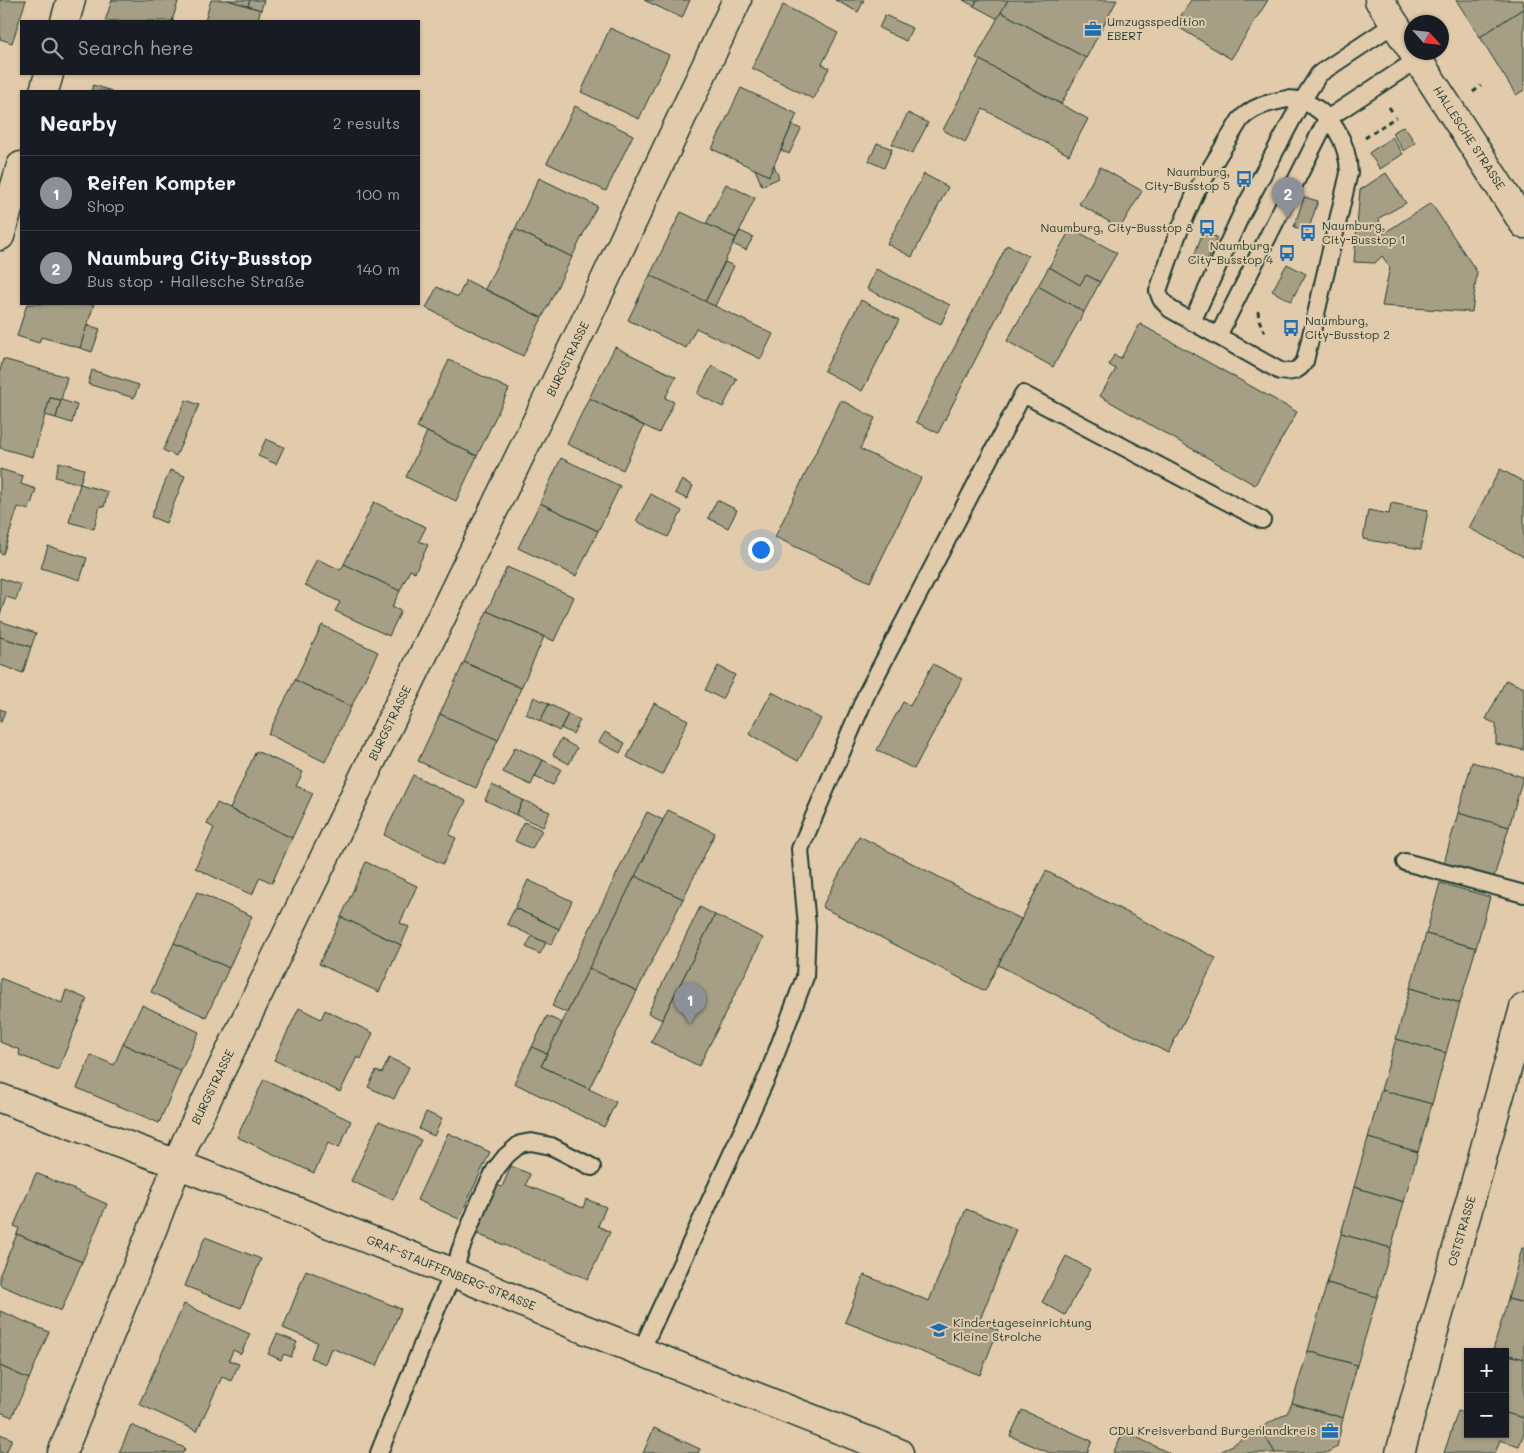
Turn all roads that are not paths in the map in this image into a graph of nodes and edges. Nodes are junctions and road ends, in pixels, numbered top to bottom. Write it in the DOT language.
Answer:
graph roads {
  1 [pos="71,0"];
  2 [pos="737,0"];
  3 [pos="1379,0"];
  4 [pos="65,20"];
  5 [pos="1394,24"];
  6 [pos="1404,39"];
  7 [pos="1406,60"];
  8 [pos="1418,60"];
  9 [pos="49,75"];
  10 [pos="44,90"];
  11 [pos="1302,101"];
  12 [pos="1327,119"];
  13 [pos="20,169"];
  14 [pos="1524,224"];
  15 [pos="0,236"];
  16 [pos="1192,322"];
  17 [pos="1218,336"];
  18 [pos="1262,520"];
  19 [pos="1405,862"];
  20 [pos="1524,894"];
  21 [pos="1524,1008"];
  22 [pos="0,1098"];
  23 [pos="177,1164"];
  24 [pos="592,1166"];
  25 [pos="454,1273"];
  26 [pos="641,1351"];
  27 [pos="62,1453"];
  28 [pos="379,1453"];
  29 [pos="899,1453"];
  30 [pos="1400,1453"];
  1 -- 4 [label="street"];
  2 -- 23 [label="street, BURGSTRASSE"];
  3 -- 5 [label="street, HALLESCHE STRASSE"];
  5 -- 6 [label="street, HALLESCHE STRASSE"];
  5 -- 11 [label="lane"];
  7 -- 12 [label="lane"];
  8 -- 14 [label="street, HALLESCHE STRASSE"];
  9 -- 10 [label="street"];
  11 -- 12 [label="lane"];
  11 -- 16 [label="lane"];
  11 -- 16 [label="lane"];
  12 -- 17 [label="lane"];
  12 -- 17 [label="lane"];
  13 -- 15 [label="street"];
  16 -- 17 [label="lane"];
  18 -- 26 [label="lane"];
  19 -- 20 [label="lane"];
  21 -- 30 [label="street, OSTSTRASSE"];
  22 -- 23 [label="street, GRAF-STAUFFENBERG-STRASSE"];
  23 -- 25 [label="street, GRAF-STAUFFENBERG-STRASSE"];
  23 -- 27 [label="street, BURGSTRASSE"];
  24 -- 25 [label="lane"];
  25 -- 26 [label="street, GRAF-STAUFFENBERG-STRASSE"];
  25 -- 28 [label="lane"];
  26 -- 29 [label="street, GRAF-STAUFFENBERG-STRASSE"];
}
